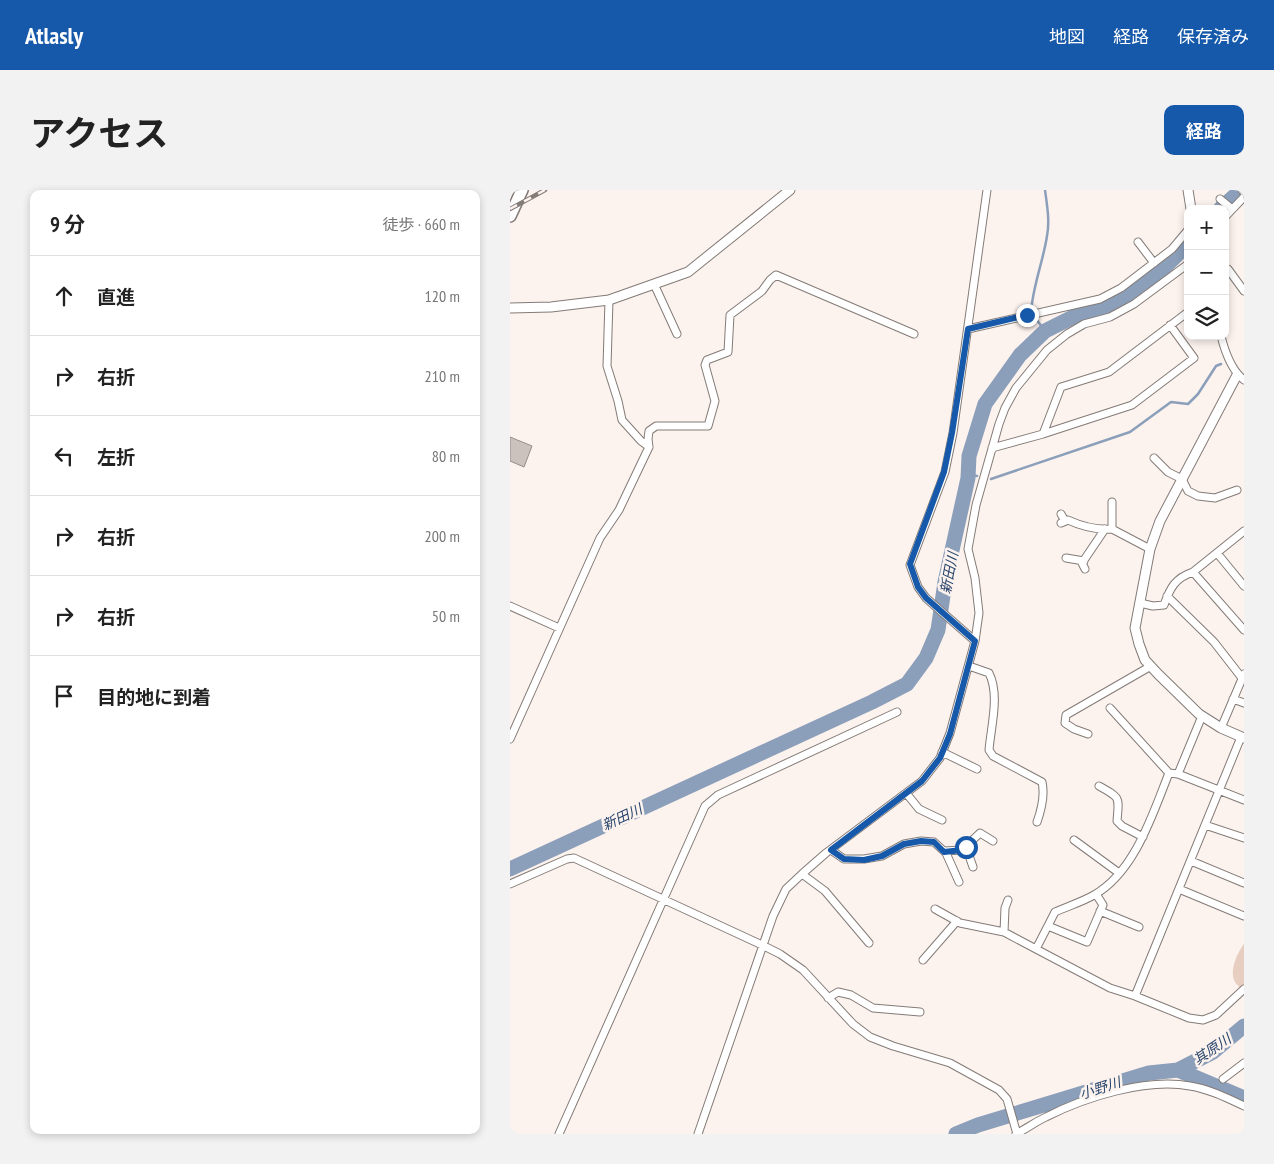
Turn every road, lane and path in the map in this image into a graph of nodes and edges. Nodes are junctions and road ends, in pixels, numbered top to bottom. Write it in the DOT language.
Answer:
graph roads {
  1 [pos="790,190"];
  2 [pos="987,190"];
  3 [pos="1188,190"];
  4 [pos="516,197"];
  5 [pos="1220,199"];
  6 [pos="1242,199"];
  7 [pos="1190,205"];
  8 [pos="1244,208"];
  9 [pos="1232,209"];
  10 [pos="1229,212"];
  11 [pos="510,216"];
  12 [pos="1184,235"];
  13 [pos="1138,242"];
  14 [pos="1154,263"];
  15 [pos="1184,267"];
  16 [pos="1229,270"];
  17 [pos="654,284"];
  18 [pos="1244,291"];
  19 [pos="608,300"];
  20 [pos="510,308"];
  21 [pos="1184,315"];
  22 [pos="1170,325"];
  23 [pos="968,329"];
  24 [pos="677,334"];
  25 [pos="914,334"];
  26 [pos="1222,340"];
  27 [pos="1241,377"];
  28 [pos="1042,434"];
  29 [pos="649,447"];
  30 [pos="992,448"];
  31 [pos="1154,458"];
  32 [pos="1182,479"];
  33 [pos="1237,490"];
  34 [pos="1112,502"];
  35 [pos="1062,519"];
  36 [pos="1109,529"];
  37 [pos="1244,531"];
  38 [pos="1150,549"];
  39 [pos="1217,553"];
  40 [pos="1066,558"];
  41 [pos="1194,572"];
  42 [pos="1244,586"];
  43 [pos="1167,596"];
  44 [pos="1140,603"];
  45 [pos="510,606"];
  46 [pos="558,628"];
  47 [pos="1244,630"];
  48 [pos="975,641"];
  49 [pos="969,666"];
  50 [pos="1151,666"];
  51 [pos="1243,676"];
  52 [pos="1233,699"];
  53 [pos="1244,703"];
  54 [pos="1110,708"];
  55 [pos="896,712"];
  56 [pos="1202,716"];
  57 [pos="1221,728"];
  58 [pos="1088,734"];
  59 [pos="1243,738"];
  60 [pos="510,739"];
  61 [pos="942,752"];
  62 [pos="977,769"];
  63 [pos="1169,773"];
  64 [pos="1178,774"];
  65 [pos="1099,786"];
  66 [pos="1220,790"];
  67 [pos="906,793"];
  68 [pos="1244,800"];
  69 [pos="942,820"];
  70 [pos="1037,822"];
  71 [pos="1205,825"];
  72 [pos="1143,837"];
  73 [pos="1244,838"];
  74 [pos="1074,840"];
  75 [pos="993,841"];
  76 [pos="966,847"];
  77 [pos="831,850"];
  78 [pos="944,852"];
  79 [pos="1191,861"];
  80 [pos="973,868"];
  81 [pos="1119,873"];
  82 [pos="802,874"];
  83 [pos="959,882"];
  84 [pos="1244,882"];
  85 [pos="510,884"];
  86 [pos="1179,889"];
  87 [pos="1096,894"];
  88 [pos="663,899"];
  89 [pos="1008,900"];
  90 [pos="935,909"];
  91 [pos="1100,911"];
  92 [pos="1244,916"];
  93 [pos="957,921"];
  94 [pos="1048,926"];
  95 [pos="1139,927"];
  96 [pos="1004,932"];
  97 [pos="869,943"];
  98 [pos="762,945"];
  99 [pos="1036,949"];
  100 [pos="923,960"];
  101 [pos="1244,989"];
  102 [pos="1135,996"];
  103 [pos="828,998"];
  104 [pos="920,1012"];
  105 [pos="1244,1063"];
  106 [pos="1223,1079"];
  107 [pos="1244,1106"];
  108 [pos="1016,1133"];
  109 [pos="559,1134"];
  110 [pos="698,1134"];
  1 -- 17 [label="street"];
  2 -- 23 [label="street"];
  3 -- 7 [label="street"];
  4 -- 11 [label="main road"];
  5 -- 9 [label="street"];
  6 -- 8 [label="street"];
  6 -- 9 [label="street"];
  9 -- 10 [label="street"];
  12 -- 14 [label="street"];
  13 -- 14 [label="street"];
  14 -- 23 [label="street"];
  15 -- 30 [label="street"];
  16 -- 18 [label="street"];
  17 -- 19 [label="street"];
  17 -- 24 [label="street"];
  19 -- 20 [label="street"];
  19 -- 29 [label="street"];
  21 -- 22 [label="street"];
  22 -- 28 [label="street"];
  22 -- 28 [label="street"];
  23 -- 48 [label="street"];
  25 -- 29 [label="street"];
  26 -- 27 [label="street"];
  27 -- 32 [label="street"];
  28 -- 30 [label="street"];
  29 -- 46 [label="street"];
  30 -- 48 [label="street"];
  31 -- 32 [label="street"];
  32 -- 33 [label="street"];
  32 -- 38 [label="street"];
  34 -- 36 [label="street"];
  35 -- 36 [label="street"];
  36 -- 38 [label="street"];
  36 -- 40 [label="street"];
  37 -- 39 [label="street"];
  38 -- 44 [label="street"];
  39 -- 41 [label="street"];
  39 -- 42 [label="street"];
  41 -- 43 [label="street"];
  41 -- 47 [label="street"];
  43 -- 44 [label="street"];
  43 -- 51 [label="street"];
  44 -- 50 [label="street"];
  45 -- 46 [label="street"];
  46 -- 60 [label="street"];
  48 -- 49 [label="street"];
  49 -- 61 [label="street"];
  49 -- 70 [label="street"];
  50 -- 56 [label="street"];
  50 -- 58 [label="street"];
  51 -- 52 [label="street"];
  52 -- 53 [label="street"];
  52 -- 57 [label="street"];
  54 -- 63 [label="street"];
  55 -- 88 [label="street"];
  56 -- 57 [label="street"];
  56 -- 64 [label="street"];
  57 -- 59 [label="street"];
  59 -- 66 [label="street"];
  61 -- 62 [label="street"];
  61 -- 67 [label="street"];
  63 -- 64 [label="street"];
  63 -- 72 [label="street"];
  64 -- 66 [label="street"];
  65 -- 72 [label="street"];
  66 -- 68 [label="street"];
  66 -- 71 [label="street"];
  67 -- 69 [label="street"];
  67 -- 77 [label="street"];
  71 -- 73 [label="street"];
  71 -- 79 [label="street"];
  72 -- 81 [label="street"];
  74 -- 81 [label="street"];
  75 -- 76 [label="street"];
  76 -- 78 [label="street"];
  76 -- 80 [label="street"];
  77 -- 78 [label="street"];
  77 -- 82 [label="street"];
  78 -- 83 [label="street"];
  79 -- 84 [label="street"];
  79 -- 86 [label="street"];
  81 -- 87 [label="street"];
  82 -- 97 [label="street"];
  82 -- 98 [label="street"];
  85 -- 88 [label="street"];
  86 -- 92 [label="street"];
  86 -- 102 [label="street"];
  87 -- 91 [label="street"];
  87 -- 94 [label="street"];
  88 -- 98 [label="street"];
  88 -- 109 [label="street"];
  89 -- 96 [label="street"];
  90 -- 93 [label="street"];
  91 -- 94 [label="street"];
  91 -- 95 [label="street"];
  93 -- 96 [label="street"];
  93 -- 100 [label="street"];
  94 -- 99 [label="street"];
  96 -- 99 [label="street"];
  98 -- 103 [label="street"];
  98 -- 110 [label="street"];
  99 -- 102 [label="street"];
  101 -- 102 [label="street"];
  103 -- 104 [label="street"];
  103 -- 108 [label="street"];
  105 -- 106 [label="street"];
  107 -- 108 [label="street"];
}
